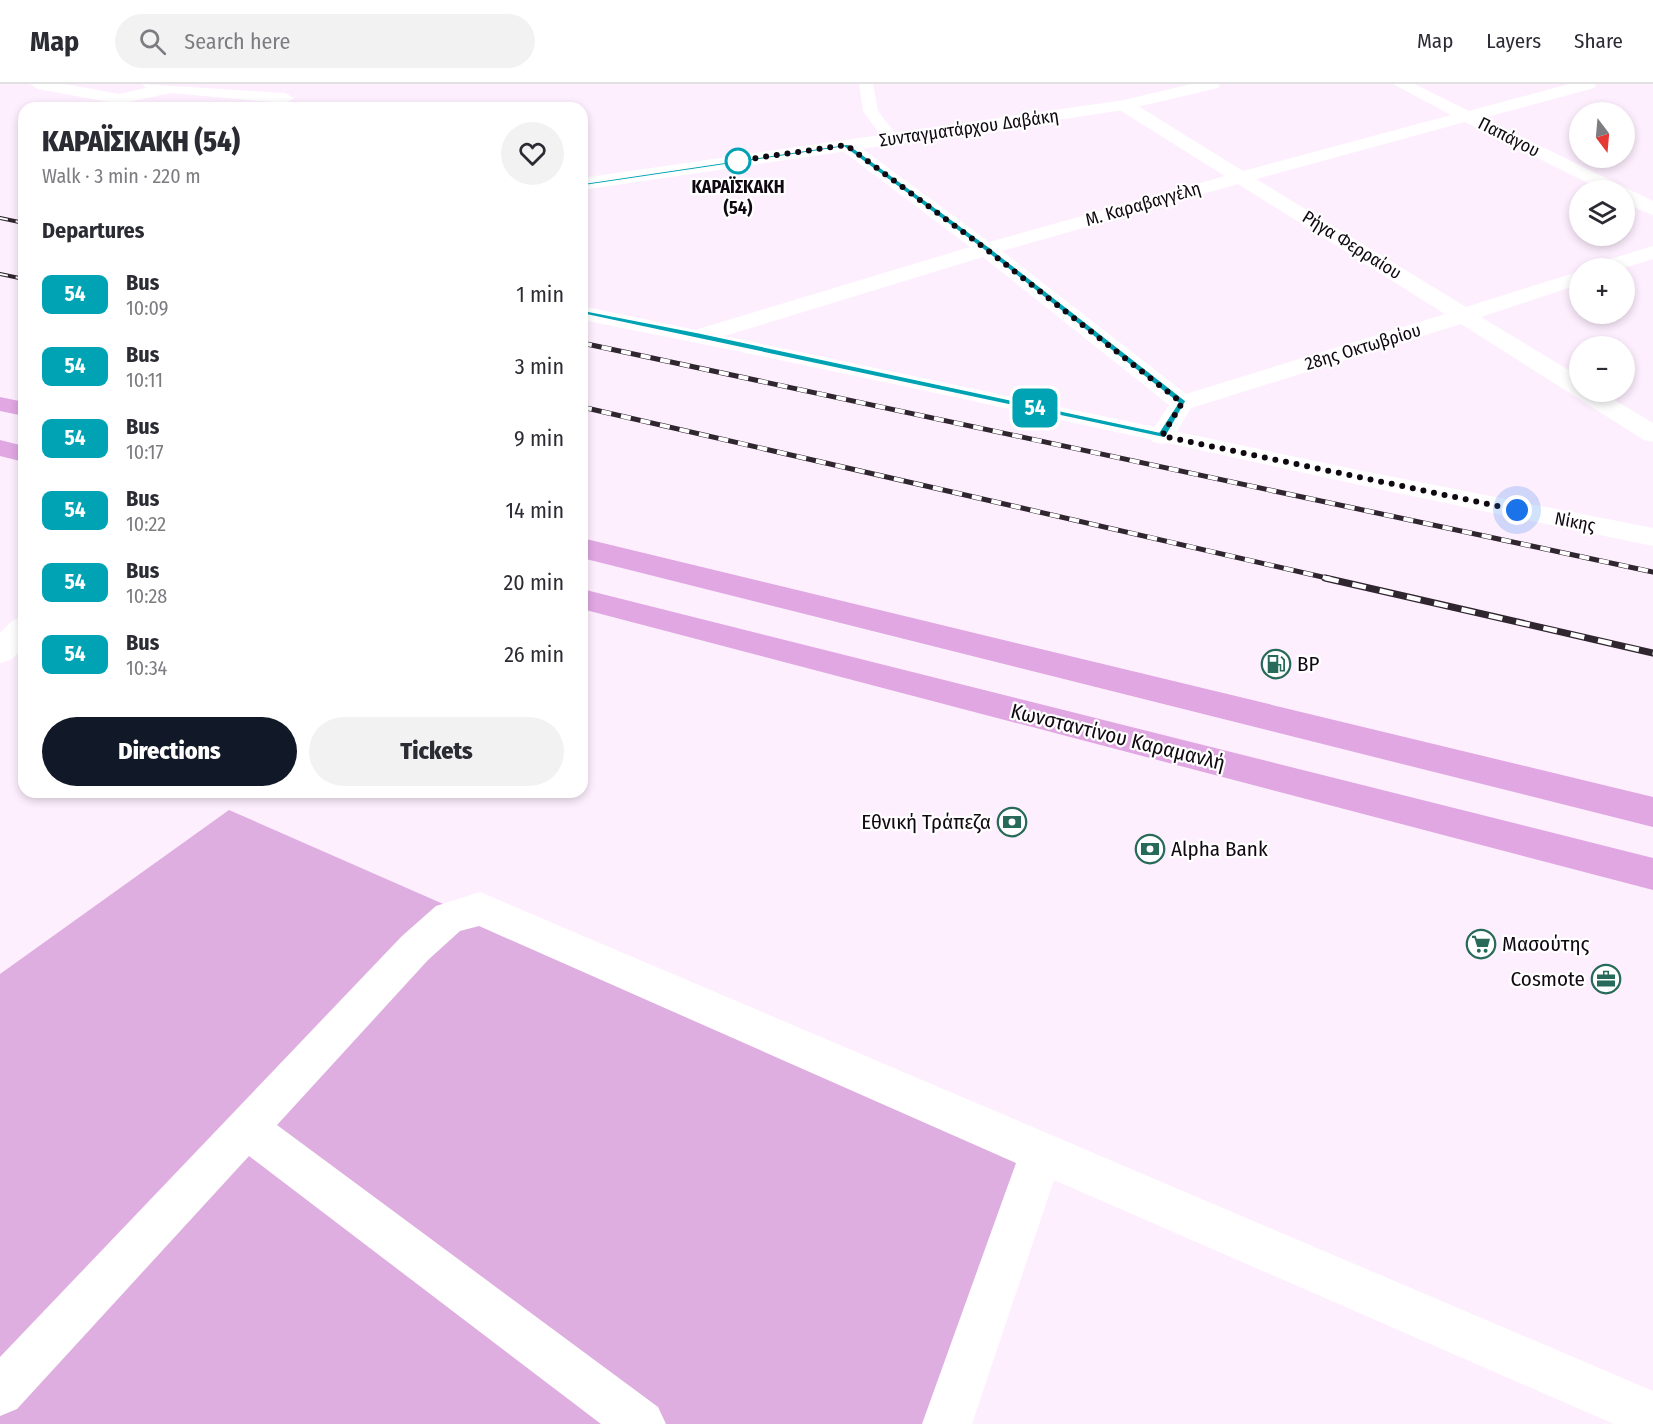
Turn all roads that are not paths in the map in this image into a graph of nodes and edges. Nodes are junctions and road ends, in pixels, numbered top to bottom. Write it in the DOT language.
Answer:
graph roads {
  1 [pos="38,84"];
  2 [pos="866,84"];
  3 [pos="1212,84"];
  4 [pos="1401,84"];
  5 [pos="1588,84"];
  6 [pos="158,86"];
  7 [pos="286,97"];
  8 [pos="1124,105"];
  9 [pos="1469,117"];
  10 [pos="891,138"];
  11 [pos="846,145"];
  12 [pos="1241,177"];
  13 [pos="1596,180"];
  14 [pos="588,183"];
  15 [pos="1635,200"];
  16 [pos="1653,209"];
  17 [pos="986,249"];
  18 [pos="1653,252"];
  19 [pos="1635,258"];
  20 [pos="1569,281"];
  21 [pos="588,314"];
  22 [pos="1466,315"];
  23 [pos="700,336"];
  24 [pos="1569,381"];
  25 [pos="1602,402"];
  26 [pos="1182,403"];
  27 [pos="0,404"];
  28 [pos="18,408"];
  29 [pos="1653,434"];
  30 [pos="1162,436"];
  31 [pos="0,448"];
  32 [pos="18,452"];
  33 [pos="1653,537"];
  34 [pos="588,549"];
  35 [pos="588,601"];
  36 [pos="18,634"];
  37 [pos="0,652"];
  38 [pos="1653,812"];
  39 [pos="1653,874"];
  40 [pos="247,1129"];
  41 [pos="1041,1154"];
  42 [pos="0,1392"];
  43 [pos="1653,1416"];
  44 [pos="641,1424"];
  45 [pos="947,1424"];
  1 -- 6 [label="street"];
  2 -- 10 [label="lane"];
  3 -- 8 [label="street, Συνταγματάρχου Δαβάκη"];
  4 -- 9 [label="street, Παπάγου"];
  5 -- 9 [label="street, Μ. Καραβαγγέλη"];
  6 -- 7 [label="street"];
  8 -- 10 [label="street, Συνταγματάρχου Δαβάκη"];
  8 -- 12 [label="street, Ρήγα Φερραίου"];
  9 -- 12 [label="street, Μ. Καραβαγγέλη"];
  9 -- 13 [label="street, Παπάγου"];
  10 -- 11 [label="street, Συνταγματάρχου Δαβάκη"];
  11 -- 14 [label="street, Συνταγματάρχου Δαβάκη"];
  11 -- 17 [label="street"];
  12 -- 17 [label="street, Μ. Καραβαγγέλη"];
  12 -- 22 [label="street, Ρήγα Φερραίου"];
  15 -- 16 [label="street"];
  17 -- 23 [label="street, Μ. Καραβαγγέλη"];
  17 -- 26 [label="street"];
  18 -- 19 [label="street"];
  20 -- 22 [label="street, 28ης Οκτωβρίου"];
  21 -- 23 [label="street, Νίκης"];
  22 -- 24 [label="street, Ρήγα Φερραίου"];
  22 -- 26 [label="street, 28ης Οκτωβρίου"];
  23 -- 30 [label="street, Νίκης"];
  25 -- 29 [label="street"];
  26 -- 30 [label="street"];
  27 -- 28 [label="main road"];
  30 -- 33 [label="street, Νίκης"];
  31 -- 32 [label="main road"];
  34 -- 38 [label="main road"];
  35 -- 39 [label="main road, Κωνσταντίνου Καραμανλή"];
  36 -- 37 [label="street"];
  40 -- 41 [label="street"];
  40 -- 42 [label="street"];
  40 -- 44 [label="street"];
  41 -- 43 [label="street"];
  41 -- 45 [label="street"];
}
